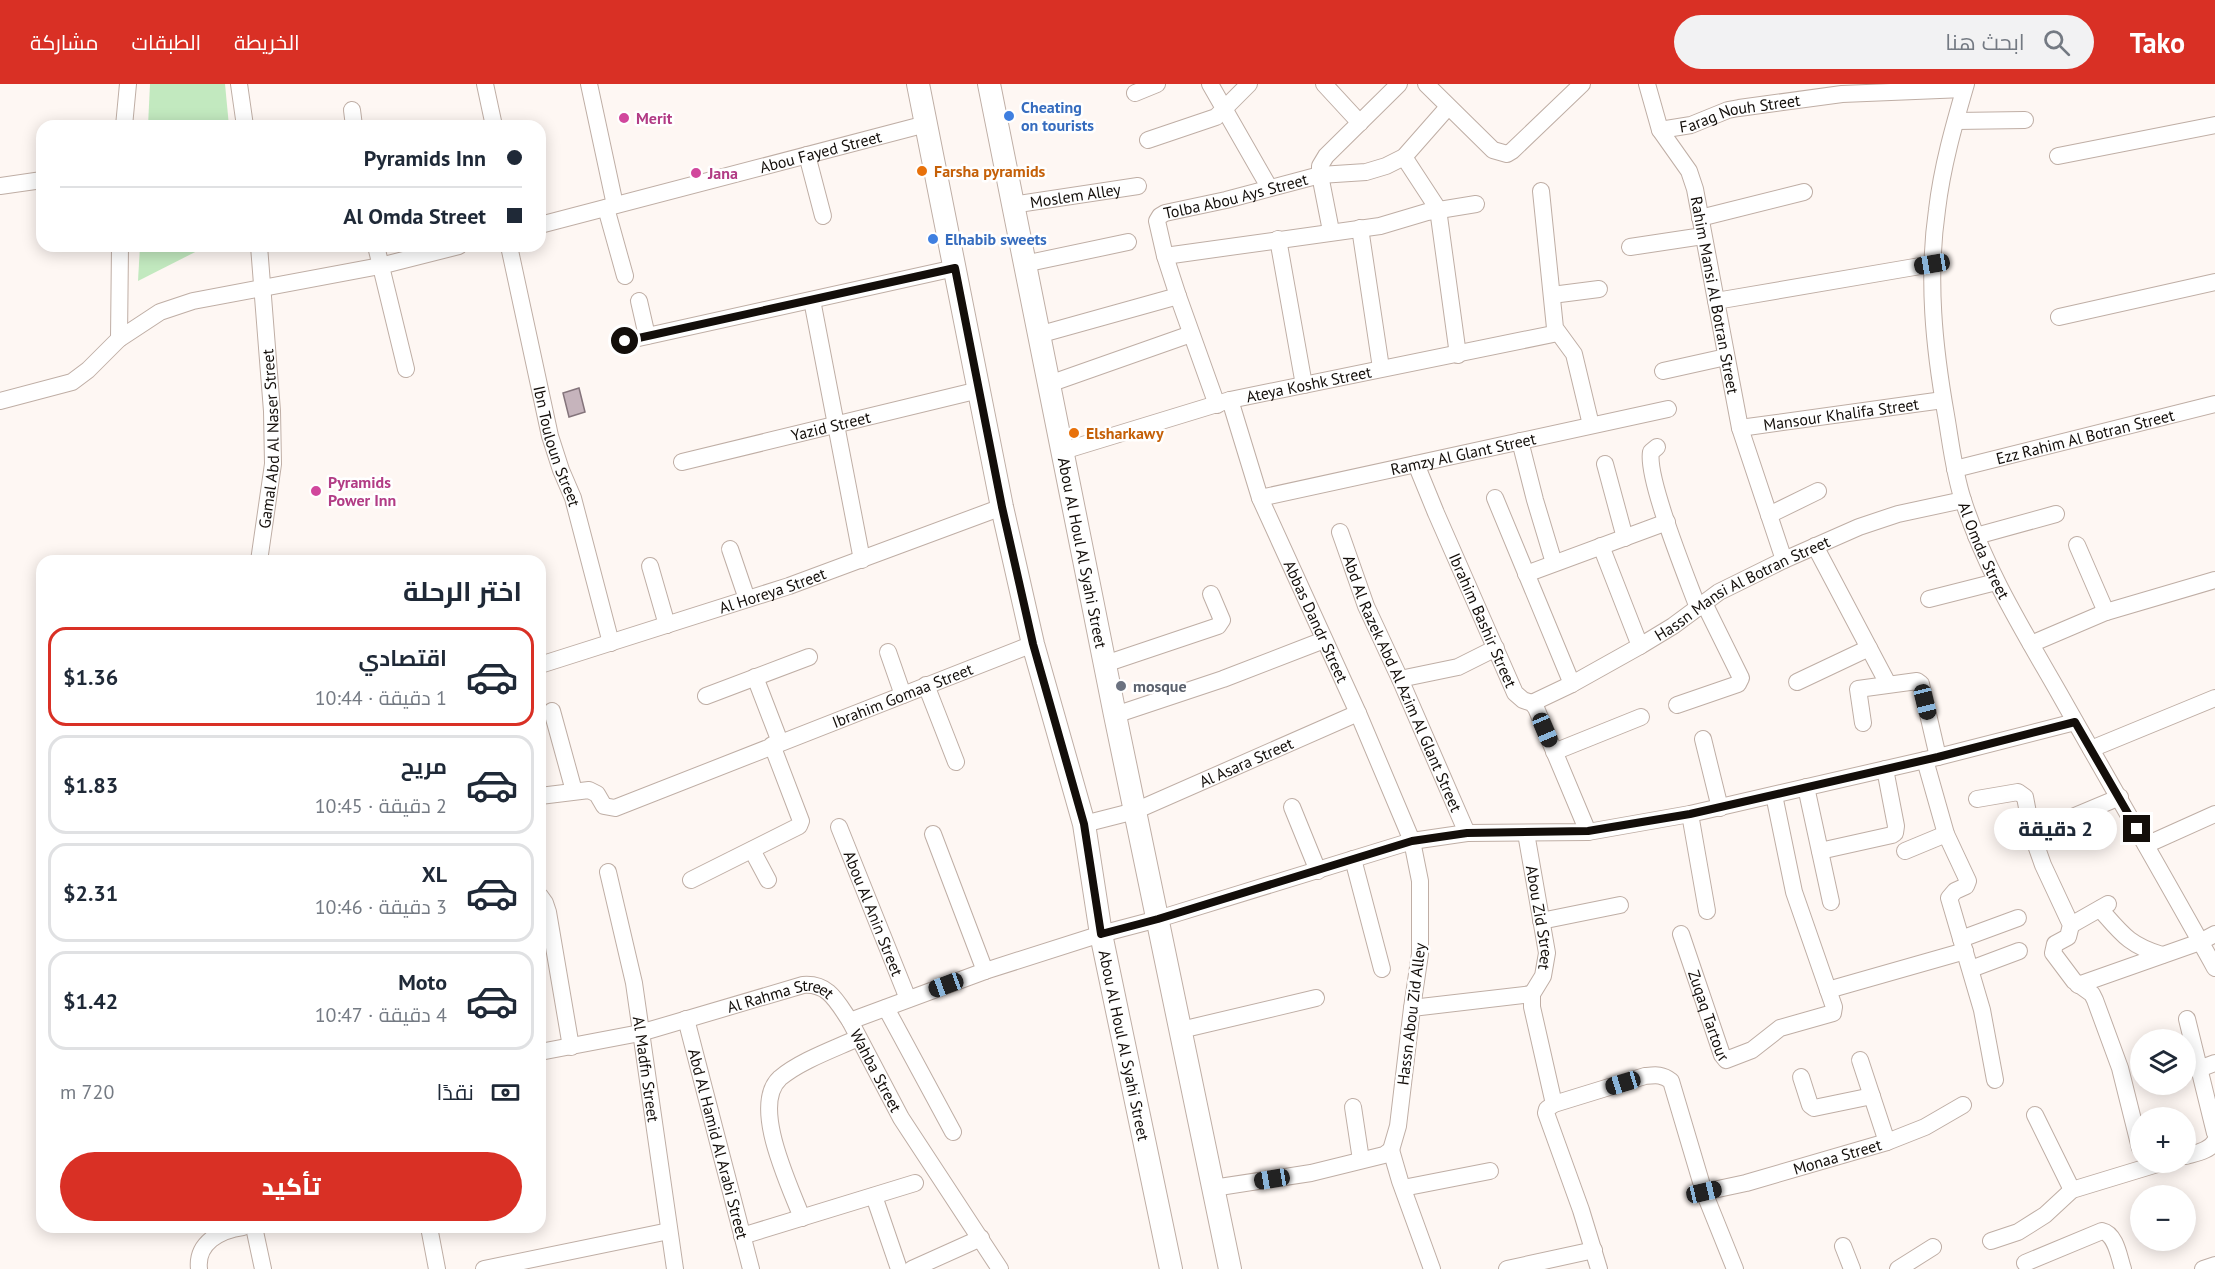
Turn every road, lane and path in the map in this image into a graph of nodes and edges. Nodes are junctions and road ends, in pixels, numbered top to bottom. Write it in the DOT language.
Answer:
graph roads {
  1 [pos="128,84"];
  2 [pos="238,84"];
  3 [pos="485,84"];
  4 [pos="589,84"];
  5 [pos="918,84"];
  6 [pos="989,84"];
  7 [pos="1157,84"];
  8 [pos="1210,84"];
  9 [pos="1249,84"];
  10 [pos="1324,84"];
  11 [pos="1399,84"];
  12 [pos="1426,84"];
  13 [pos="1582,84"];
  14 [pos="1647,84"];
  15 [pos="1965,87"];
  16 [pos="1135,93"];
  17 [pos="1449,107"];
  18 [pos="1225,109"];
  19 [pos="125,120"];
  20 [pos="244,120"];
  21 [pos="493,120"];
  22 [pos="2025,120"];
  23 [pos="1956,121"];
  24 [pos="1360,123"];
  25 [pos="926,124"];
  26 [pos="2215,125"];
  27 [pos="1660,130"];
  28 [pos="1148,140"];
  29 [pos="807,155"];
  30 [pos="2058,156"];
  31 [pos="1404,157"];
  32 [pos="1320,175"];
  33 [pos="36,181"];
  34 [pos="0,186"];
  35 [pos="1138,186"];
  36 [pos="1269,187"];
  37 [pos="1541,191"];
  38 [pos="1804,192"];
  39 [pos="1476,204"];
  40 [pos="1012,205"];
  41 [pos="610,206"];
  42 [pos="1438,209"];
  43 [pos="823,216"];
  44 [pos="1700,218"];
  45 [pos="546,223"];
  46 [pos="1360,228"];
  47 [pos="1331,231"];
  48 [pos="1703,236"];
  49 [pos="1278,238"];
  50 [pos="1128,242"];
  51 [pos="1630,247"];
  52 [pos="120,252"];
  53 [pos="261,252"];
  54 [pos="377,252"];
  55 [pos="435,252"];
  56 [pos="510,252"];
  57 [pos="1165,256"];
  58 [pos="1024,264"];
  59 [pos="1932,264"];
  60 [pos="380,266"];
  61 [pos="955,268"];
  62 [pos="626,276"];
  63 [pos="2215,282"];
  64 [pos="264,288"];
  65 [pos="1599,289"];
  66 [pos="1552,295"];
  67 [pos="1178,296"];
  68 [pos="813,300"];
  69 [pos="639,301"];
  70 [pos="1716,301"];
  71 [pos="2059,317"];
  72 [pos="1558,333"];
  73 [pos="1191,334"];
  74 [pos="1038,335"];
  75 [pos="647,336"];
  76 [pos="119,339"];
  77 [pos="625,341"];
  78 [pos="1458,355"];
  79 [pos="1726,357"];
  80 [pos="1381,368"];
  81 [pos="406,369"];
  82 [pos="1663,371"];
  83 [pos="1048,384"];
  84 [pos="1304,385"];
  85 [pos="979,390"];
  86 [pos="1943,400"];
  87 [pos="0,401"];
  88 [pos="1224,402"];
  89 [pos="2215,404"];
  90 [pos="1668,409"];
  91 [pos="837,425"];
  92 [pos="1591,426"];
  93 [pos="1740,429"];
  94 [pos="1520,441"];
  95 [pos="1657,447"];
  96 [pos="1063,451"];
  97 [pos="682,462"];
  98 [pos="1416,464"];
  99 [pos="1605,464"];
  100 [pos="1955,469"];
  101 [pos="1818,491"];
  102 [pos="1260,498"];
  103 [pos="1495,498"];
  104 [pos="1963,500"];
  105 [pos="1002,507"];
  106 [pos="2056,514"];
  107 [pos="1768,515"];
  108 [pos="1667,522"];
  109 [pos="1340,532"];
  110 [pos="1976,536"];
  111 [pos="1625,537"];
  112 [pos="2077,545"];
  113 [pos="1601,546"];
  114 [pos="1815,546"];
  115 [pos="730,549"];
  116 [pos="260,555"];
  117 [pos="862,560"];
  118 [pos="1784,560"];
  119 [pos="1554,563"];
  120 [pos="650,566"];
  121 [pos="1526,574"];
  122 [pos="2215,580"];
  123 [pos="1996,582"];
  124 [pos="1211,594"];
  125 [pos="747,599"];
  126 [pos="1929,599"];
  127 [pos="1701,606"];
  128 [pos="2106,612"];
  129 [pos="667,625"];
  130 [pos="1324,640"];
  131 [pos="611,643"];
  132 [pos="1033,644"];
  133 [pos="2031,644"];
  134 [pos="1640,646"];
  135 [pos="1496,648"];
  136 [pos="1869,648"];
  137 [pos="888,652"];
  138 [pos="809,657"];
  139 [pos="546,662"];
  140 [pos="1105,664"];
  141 [pos="755,677"];
  142 [pos="1400,679"];
  143 [pos="1797,682"];
  144 [pos="1572,684"];
  145 [pos="1888,684"];
  146 [pos="926,685"];
  147 [pos="903,695"];
  148 [pos="706,696"];
  149 [pos="2215,698"];
  150 [pos="1532,703"];
  151 [pos="1677,705"];
  152 [pos="552,711"];
  153 [pos="1358,712"];
  154 [pos="1115,715"];
  155 [pos="1641,717"];
  156 [pos="2075,722"];
  157 [pos="1863,723"];
  158 [pos="1703,739"];
  159 [pos="776,744"];
  160 [pos="2091,749"];
  161 [pos="1554,752"];
  162 [pos="1931,758"];
  163 [pos="956,762"];
  164 [pos="1885,769"];
  165 [pos="1806,788"];
  166 [pos="574,791"];
  167 [pos="546,795"];
  168 [pos="1774,795"];
  169 [pos="2120,797"];
  170 [pos="1977,799"];
  171 [pos="1292,807"];
  172 [pos="1720,808"];
  173 [pos="1135,811"];
  174 [pos="1690,814"];
  175 [pos="2215,814"];
  176 [pos="1084,824"];
  177 [pos="839,827"];
  178 [pos="1588,831"];
  179 [pos="1467,833"];
  180 [pos="1526,833"];
  181 [pos="933,834"];
  182 [pos="1946,834"];
  183 [pos="2032,834"];
  184 [pos="1412,841"];
  185 [pos="2146,845"];
  186 [pos="752,850"];
  187 [pos="1820,851"];
  188 [pos="1905,851"];
  189 [pos="1353,859"];
  190 [pos="1318,871"];
  191 [pos="608,872"];
  192 [pos="691,880"];
  193 [pos="768,880"];
  194 [pos="1831,902"];
  195 [pos="1620,905"];
  196 [pos="546,906"];
  197 [pos="1707,911"];
  198 [pos="2018,918"];
  199 [pos="1158,919"];
  200 [pos="2069,919"];
  201 [pos="1541,921"];
  202 [pos="1101,934"];
  203 [pos="1681,934"];
  204 [pos="2208,938"];
  205 [pos="1963,945"];
  206 [pos="2019,951"];
  207 [pos="2162,955"];
  208 [pos="2215,968"];
  209 [pos="1382,969"];
  210 [pos="1971,969"];
  211 [pos="985,971"];
  212 [pos="2078,985"];
  213 [pos="1828,990"];
  214 [pos="1532,994"];
  215 [pos="1316,998"];
  216 [pos="908,999"];
  217 [pos="886,1008"];
  218 [pos="1412,1008"];
  219 [pos="686,1019"];
  220 [pos="2187,1019"];
  221 [pos="850,1022"];
  222 [pos="1181,1030"];
  223 [pos="640,1033"];
  224 [pos="858,1038"];
  225 [pos="571,1047"];
  226 [pos="546,1051"];
  227 [pos="1860,1060"];
  228 [pos="2207,1066"];
  229 [pos="1801,1077"];
  230 [pos="1995,1080"];
  231 [pos="1872,1096"];
  232 [pos="1963,1105"];
  233 [pos="1353,1107"];
  234 [pos="2130,1108"];
  235 [pos="1551,1110"];
  236 [pos="2035,1115"];
  237 [pos="953,1132"];
  238 [pos="2215,1133"];
  239 [pos="1887,1142"];
  240 [pos="2210,1145"];
  241 [pos="1391,1150"];
  242 [pos="2196,1151"];
  243 [pos="1361,1160"];
  244 [pos="2130,1170"];
  245 [pos="1490,1171"];
  246 [pos="915,1183"];
  247 [pos="1213,1188"];
  248 [pos="1403,1188"];
  249 [pos="2072,1190"];
  250 [pos="1704,1192"];
  251 [pos="874,1196"];
  252 [pos="801,1218"];
  253 [pos="669,1231"];
  254 [pos="225,1233"];
  255 [pos="255,1233"];
  256 [pos="430,1233"];
  257 [pos="742,1236"];
  258 [pos="981,1238"];
  259 [pos="1991,1241"];
  260 [pos="1843,1246"];
  261 [pos="1933,1248"];
  262 [pos="1594,1250"];
  263 [pos="2025,1263"];
  264 [pos="524,1265"];
  265 [pos="2215,1265"];
  266 [pos="199,1269"];
  267 [pos="263,1269"];
  268 [pos="437,1269"];
  269 [pos="484,1269"];
  270 [pos="675,1269"];
  271 [pos="751,1269"];
  272 [pos="899,1269"];
  273 [pos="912,1269"];
  274 [pos="1000,1269"];
  275 [pos="1171,1269"];
  276 [pos="1230,1269"];
  277 [pos="1432,1269"];
  278 [pos="1507,1269"];
  279 [pos="1599,1269"];
  280 [pos="1735,1269"];
  281 [pos="1852,1269"];
  282 [pos="1898,1269"];
  283 [pos="2123,1269"];
  284 [pos="2203,1269"];
  1 -- 19 [label="street"];
  2 -- 20 [label="street"];
  3 -- 21 [label="street"];
  4 -- 41 [label="street"];
  5 -- 25 [label="main road, Abou Al Houl Al Syahi Street"];
  6 -- 40 [label="main road, Abou Al Houl Al Syahi Street"];
  7 -- 16 [label="street"];
  8 -- 18 [label="street"];
  9 -- 18 [label="street"];
  10 -- 24 [label="street"];
  11 -- 24 [label="street"];
  12 -- 17 [label="street"];
  13 -- 17 [label="street"];
  14 -- 27 [label="street, Rahim Mansi Al Botran Street"];
  15 -- 23 [label="street, Al Omda Street"];
  15 -- 27 [label="street, Farag Nouh Street"];
  17 -- 31 [label="street, Tolba Abou Ays Street"];
  18 -- 28 [label="street"];
  18 -- 36 [label="street"];
  22 -- 23 [label="street"];
  23 -- 59 [label="street, Al Omda Street"];
  24 -- 32 [label="street"];
  25 -- 29 [label="street, Abou Fayed Street"];
  25 -- 61 [label="main road, Abou Al Houl Al Syahi Street"];
  26 -- 30 [label="street"];
  27 -- 44 [label="street, Rahim Mansi Al Botran Street"];
  29 -- 41 [label="street, Abou Fayed Street"];
  29 -- 43 [label="street"];
  31 -- 32 [label="street, Tolba Abou Ays Street"];
  31 -- 42 [label="street"];
  32 -- 36 [label="street, Tolba Abou Ays Street"];
  32 -- 47 [label="street"];
  33 -- 34 [label="street"];
  35 -- 40 [label="street, Moslem Alley"];
  36 -- 57 [label="street, Tolba Abou Ays Street"];
  37 -- 66 [label="street"];
  38 -- 44 [label="street"];
  39 -- 42 [label="street"];
  40 -- 58 [label="main road, Abou Al Houl Al Syahi Street"];
  41 -- 45 [label="street, Abou Fayed Street"];
  41 -- 62 [label="street"];
  42 -- 46 [label="street"];
  42 -- 78 [label="street"];
  44 -- 48 [label="street, Rahim Mansi Al Botran Street"];
  46 -- 47 [label="street"];
  46 -- 80 [label="street"];
  47 -- 49 [label="street"];
  48 -- 51 [label="street"];
  48 -- 70 [label="street, Rahim Mansi Al Botran Street"];
  49 -- 57 [label="street"];
  49 -- 84 [label="street"];
  50 -- 58 [label="street"];
  52 -- 76 [label="street"];
  53 -- 64 [label="street, Gamal Abd Al Naser Street"];
  54 -- 60 [label="street"];
  55 -- 60 [label="street"];
  56 -- 131 [label="street, Ibn Touloun Street"];
  57 -- 67 [label="street, Tolba Abou Ays Street"];
  58 -- 74 [label="main road, Abou Al Houl Al Syahi Street"];
  59 -- 70 [label="street"];
  59 -- 86 [label="street, Al Omda Street"];
  60 -- 64 [label="street"];
  60 -- 81 [label="street"];
  61 -- 68 [label="street"];
  61 -- 85 [label="main road, Abou Al Houl Al Syahi Street"];
  63 -- 71 [label="street"];
  64 -- 76 [label="street"];
  64 -- 116 [label="street, Gamal Abd Al Naser Street"];
  65 -- 66 [label="street"];
  66 -- 72 [label="street"];
  67 -- 73 [label="street, Tolba Abou Ays Street"];
  67 -- 74 [label="street"];
  68 -- 75 [label="street"];
  68 -- 91 [label="street"];
  69 -- 75 [label="street"];
  70 -- 79 [label="street, Rahim Mansi Al Botran Street"];
  72 -- 78 [label="street, Ateya Koshk Street"];
  72 -- 92 [label="street"];
  73 -- 83 [label="street"];
  73 -- 88 [label="street, Tolba Abou Ays Street"];
  74 -- 83 [label="main road, Abou Al Houl Al Syahi Street"];
  75 -- 77 [label="street"];
  76 -- 87 [label="street"];
  78 -- 80 [label="street, Ateya Koshk Street"];
  79 -- 82 [label="street"];
  79 -- 93 [label="street, Rahim Mansi Al Botran Street"];
  80 -- 84 [label="street, Ateya Koshk Street"];
  83 -- 96 [label="main road, Abou Al Houl Al Syahi Street"];
  84 -- 88 [label="street, Ateya Koshk Street"];
  85 -- 91 [label="street, Yazid Street"];
  85 -- 105 [label="main road, Abou Al Houl Al Syahi Street"];
  86 -- 93 [label="street, Mansour Khalifa Street"];
  86 -- 100 [label="street, Al Omda Street"];
  88 -- 96 [label="street, Ateya Koshk Street"];
  88 -- 102 [label="street, Abbas Dandr Street"];
  89 -- 100 [label="street, Ezz Rahim Al Botran Street"];
  90 -- 92 [label="street, Ramzy Al Glant Street"];
  91 -- 97 [label="street, Yazid Street"];
  91 -- 117 [label="street"];
  92 -- 94 [label="street, Ramzy Al Glant Street"];
  93 -- 107 [label="street, Rahim Mansi Al Botran Street"];
  94 -- 98 [label="street, Ramzy Al Glant Street"];
  94 -- 119 [label="street"];
  95 -- 108 [label="street"];
  96 -- 140 [label="main road, Abou Al Houl Al Syahi Street"];
  98 -- 102 [label="street, Ramzy Al Glant Street"];
  98 -- 135 [label="street, Ibrahim Bashir Street"];
  99 -- 111 [label="street"];
  100 -- 104 [label="street, Al Omda Street"];
  101 -- 107 [label="street"];
  102 -- 130 [label="street, Abbas Dandr Street"];
  103 -- 121 [label="street"];
  104 -- 110 [label="street, Al Omda Street"];
  104 -- 114 [label="street, Hassn Mansi Al Botran Street"];
  105 -- 117 [label="street, Al Horeya Street"];
  105 -- 132 [label="main road, Abou Al Houl Al Syahi Street"];
  106 -- 110 [label="street"];
  107 -- 118 [label="street, Rahim Mansi Al Botran Street"];
  108 -- 111 [label="street"];
  108 -- 127 [label="street"];
  109 -- 142 [label="street, Abd Al Razek Abd Al Azim Al Glant Street"];
  110 -- 123 [label="street, Al Omda Street"];
  111 -- 113 [label="street"];
  112 -- 128 [label="street"];
  113 -- 119 [label="street"];
  113 -- 134 [label="street"];
  114 -- 118 [label="street, Hassn Mansi Al Botran Street"];
  114 -- 136 [label="street"];
  115 -- 125 [label="street"];
  117 -- 125 [label="street, Al Horeya Street"];
  118 -- 127 [label="street, Hassn Mansi Al Botran Street"];
  119 -- 121 [label="street"];
  120 -- 129 [label="street"];
  121 -- 144 [label="street"];
  122 -- 128 [label="street"];
  123 -- 126 [label="street"];
  123 -- 133 [label="street, Al Omda Street"];
  124 -- 140 [label="street"];
  125 -- 129 [label="street, Al Horeya Street"];
  127 -- 134 [label="street, Hassn Mansi Al Botran Street"];
  127 -- 151 [label="street"];
  128 -- 133 [label="street"];
  129 -- 131 [label="street, Al Horeya Street"];
  130 -- 153 [label="street, Abbas Dandr Street"];
  130 -- 154 [label="street"];
  131 -- 139 [label="street, Al Horeya Street"];
  132 -- 146 [label="street, Ibrahim Gomaa Street"];
  132 -- 176 [label="main road, Abou Al Houl Al Syahi Street"];
  133 -- 156 [label="street, Al Omda Street"];
  134 -- 144 [label="street, Hassn Mansi Al Botran Street"];
  135 -- 142 [label="street"];
  135 -- 150 [label="street, Ibrahim Bashir Street"];
  136 -- 143 [label="street"];
  136 -- 145 [label="street"];
  137 -- 147 [label="street"];
  138 -- 141 [label="street"];
  140 -- 154 [label="main road, Abou Al Houl Al Syahi Street"];
  141 -- 148 [label="street"];
  141 -- 159 [label="street"];
  142 -- 179 [label="street, Abd Al Razek Abd Al Azim Al Glant Street"];
  144 -- 150 [label="street, Hassn Mansi Al Botran Street"];
  145 -- 157 [label="street"];
  145 -- 162 [label="street"];
  146 -- 147 [label="street, Ibrahim Gomaa Street"];
  146 -- 163 [label="street"];
  147 -- 159 [label="street, Ibrahim Gomaa Street"];
  149 -- 160 [label="street"];
  150 -- 161 [label="street, Ibrahim Bashir Street"];
  152 -- 166 [label="street"];
  153 -- 173 [label="street, Al Asara Street"];
  153 -- 184 [label="street, Abbas Dandr Street"];
  154 -- 173 [label="main road, Abou Al Houl Al Syahi Street"];
  155 -- 161 [label="street"];
  156 -- 160 [label="street, Al Omda Street"];
  156 -- 162 [label="street, Al Rahma Street"];
  158 -- 172 [label="street"];
  159 -- 166 [label="street, Ibrahim Gomaa Street"];
  159 -- 186 [label="street"];
  160 -- 169 [label="street, Al Omda Street"];
  161 -- 178 [label="street, Ibrahim Bashir Street"];
  162 -- 164 [label="street, Al Rahma Street"];
  162 -- 182 [label="street"];
  164 -- 165 [label="street, Al Rahma Street"];
  164 -- 187 [label="street"];
  165 -- 168 [label="street, Al Rahma Street"];
  165 -- 187 [label="street"];
  166 -- 167 [label="street"];
  168 -- 172 [label="street, Al Rahma Street"];
  168 -- 213 [label="street, Zuqaq Tartour"];
  169 -- 183 [label="street"];
  169 -- 185 [label="street, Al Omda Street"];
  170 -- 183 [label="street"];
  171 -- 190 [label="street"];
  172 -- 174 [label="street, Al Rahma Street"];
  173 -- 176 [label="street, Al Asara Street"];
  173 -- 199 [label="main road, Abou Al Houl Al Syahi Street"];
  174 -- 178 [label="street, Al Rahma Street"];
  174 -- 197 [label="street"];
  175 -- 185 [label="street"];
  176 -- 202 [label="main road, Abou Al Houl Al Syahi Street"];
  177 -- 216 [label="street, Abou Al Anin Street"];
  178 -- 180 [label="street, Al Rahma Street"];
  179 -- 180 [label="street, Al Rahma Street"];
  179 -- 184 [label="street, Al Rahma Street"];
  180 -- 201 [label="street, Abou Zid Street"];
  181 -- 211 [label="street"];
  182 -- 188 [label="street"];
  182 -- 205 [label="street"];
  183 -- 200 [label="street"];
  184 -- 189 [label="street, Al Rahma Street"];
  184 -- 218 [label="street, Hassn Abou Zid Alley"];
  185 -- 204 [label="street, Al Omda Street"];
  186 -- 192 [label="street"];
  186 -- 193 [label="street"];
  187 -- 194 [label="street"];
  189 -- 190 [label="street, Al Rahma Street"];
  189 -- 209 [label="street"];
  190 -- 199 [label="street, Al Rahma Street"];
  191 -- 223 [label="street, Al Madfn Street"];
  195 -- 201 [label="street"];
  196 -- 225 [label="street"];
  198 -- 205 [label="street"];
  199 -- 202 [label="street, Al Rahma Street"];
  199 -- 222 [label="main road, Abou Al Houl Al Syahi Street"];
  200 -- 207 [label="street"];
  200 -- 212 [label="street"];
  201 -- 214 [label="street, Abou Zid Street"];
  202 -- 211 [label="street, Al Rahma Street"];
  202 -- 275 [label="main road, Abou Al Houl Al Syahi Street"];
  203 -- 213 [label="street, Zuqaq Tartour"];
  204 -- 207 [label="street"];
  204 -- 208 [label="street, Al Omda Street"];
  205 -- 210 [label="street"];
  205 -- 213 [label="street"];
  206 -- 210 [label="street"];
  207 -- 212 [label="street"];
  210 -- 230 [label="street"];
  211 -- 216 [label="street, Al Rahma Street"];
  212 -- 234 [label="street"];
  214 -- 218 [label="street"];
  214 -- 235 [label="street, Abou Zid Street"];
  215 -- 222 [label="street"];
  216 -- 217 [label="street, Al Rahma Street"];
  217 -- 221 [label="street, Al Rahma Street"];
  217 -- 237 [label="street"];
  218 -- 241 [label="street, Hassn Abou Zid Alley"];
  219 -- 221 [label="street, Al Rahma Street"];
  219 -- 223 [label="street, Al Rahma Street"];
  219 -- 257 [label="street, Abd Al Hamid Al Arabi Street"];
  220 -- 228 [label="street"];
  221 -- 224 [label="street, Wahba Street"];
  222 -- 247 [label="main road, Abou Al Houl Al Syahi Street"];
  223 -- 225 [label="street, Al Rahma Street"];
  223 -- 253 [label="street, Al Madfn Street"];
  224 -- 252 [label="street"];
  224 -- 258 [label="street, Wahba Street"];
  225 -- 226 [label="street, Al Rahma Street"];
  227 -- 231 [label="street"];
  228 -- 238 [label="street"];
  229 -- 231 [label="street"];
  231 -- 239 [label="street"];
  232 -- 239 [label="street, Monaa Street"];
  233 -- 243 [label="street"];
  235 -- 250 [label="street"];
  235 -- 262 [label="street, Abou Zid Street"];
  236 -- 249 [label="street"];
  239 -- 250 [label="street, Monaa Street"];
  240 -- 242 [label="street"];
  241 -- 243 [label="street"];
  241 -- 248 [label="street"];
  243 -- 247 [label="street"];
  244 -- 249 [label="street"];
  245 -- 248 [label="street"];
  246 -- 251 [label="street"];
  247 -- 276 [label="main road, Abou Al Houl Al Syahi Street"];
  248 -- 277 [label="street"];
  249 -- 259 [label="street"];
  250 -- 280 [label="street"];
  251 -- 252 [label="street"];
  251 -- 272 [label="street"];
  252 -- 257 [label="street"];
  253 -- 264 [label="street"];
  253 -- 270 [label="street, Al Madfn Street"];
  254 -- 266 [label="street"];
  255 -- 267 [label="street"];
  256 -- 268 [label="street"];
  257 -- 271 [label="street, Abd Al Hamid Al Arabi Street"];
  258 -- 273 [label="street"];
  258 -- 274 [label="street, Wahba Street"];
  260 -- 281 [label="street"];
  261 -- 282 [label="street"];
  262 -- 278 [label="street"];
  262 -- 279 [label="street, Abou Zid Street"];
  263 -- 283 [label="street"];
  264 -- 269 [label="street"];
  265 -- 284 [label="street"];
}
